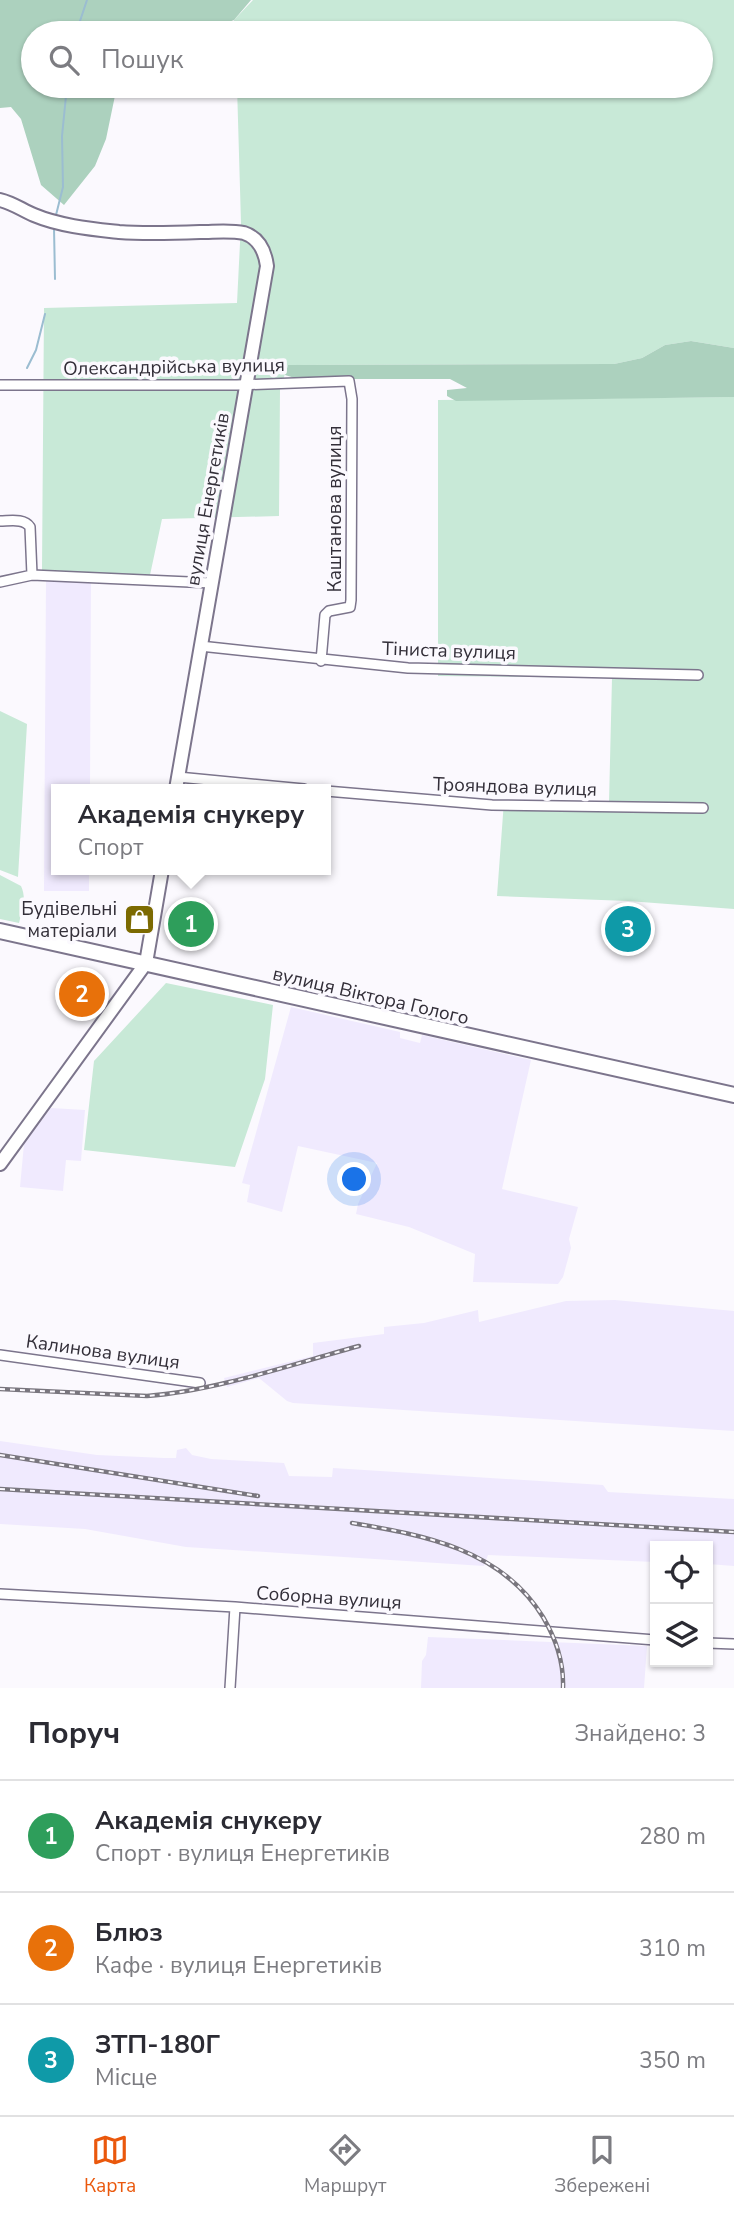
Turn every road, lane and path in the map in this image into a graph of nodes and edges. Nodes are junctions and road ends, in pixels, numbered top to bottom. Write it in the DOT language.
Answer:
graph roads {
  1 [pos="0,200"];
  2 [pos="349,381"];
  3 [pos="248,383"];
  4 [pos="0,385"];
  5 [pos="0,521"];
  6 [pos="32,575"];
  7 [pos="0,582"];
  8 [pos="212,583"];
  9 [pos="200,646"];
  10 [pos="321,661"];
  11 [pos="698,675"];
  12 [pos="177,783"];
  13 [pos="198,784"];
  14 [pos="331,792"];
  15 [pos="703,808"];
  16 [pos="161,875"];
  17 [pos="0,931"];
  18 [pos="146,963"];
  19 [pos="734,1095"];
  20 [pos="0,1164"];
  21 [pos="0,1355"];
  22 [pos="200,1383"];
  23 [pos="0,1594"];
  24 [pos="235,1607"];
  25 [pos="650,1640"];
  26 [pos="713,1643"];
  27 [pos="734,1644"];
  28 [pos="230,1688"];
  1 -- 3 [label="street, вулиця Енергетиків"];
  2 -- 3 [label="street, Олександрійська вулиця"];
  2 -- 10 [label="street, Каштанова вулиця"];
  3 -- 4 [label="street, Олександрійська вулиця"];
  3 -- 8 [label="street, вулиця Енергетиків"];
  5 -- 6 [label="street"];
  6 -- 7 [label="street"];
  6 -- 8 [label="street"];
  8 -- 9 [label="street, вулиця Енергетиків"];
  9 -- 10 [label="street, Тіниста вулиця"];
  9 -- 12 [label="street, вулиця Енергетиків"];
  10 -- 11 [label="street, Тіниста вулиця"];
  12 -- 13 [label="street"];
  14 -- 15 [label="street, Трояндова вулиця"];
  16 -- 18 [label="street"];
  17 -- 18 [label="main road, вулиця Віктора Голого"];
  18 -- 19 [label="main road, вулиця Віктора Голого"];
  18 -- 20 [label="street"];
  21 -- 22 [label="street, Калинова вулиця"];
  23 -- 24 [label="street, Соборна вулиця"];
  24 -- 25 [label="street, Соборна вулиця"];
  24 -- 28 [label="street"];
  26 -- 27 [label="street"];
}
